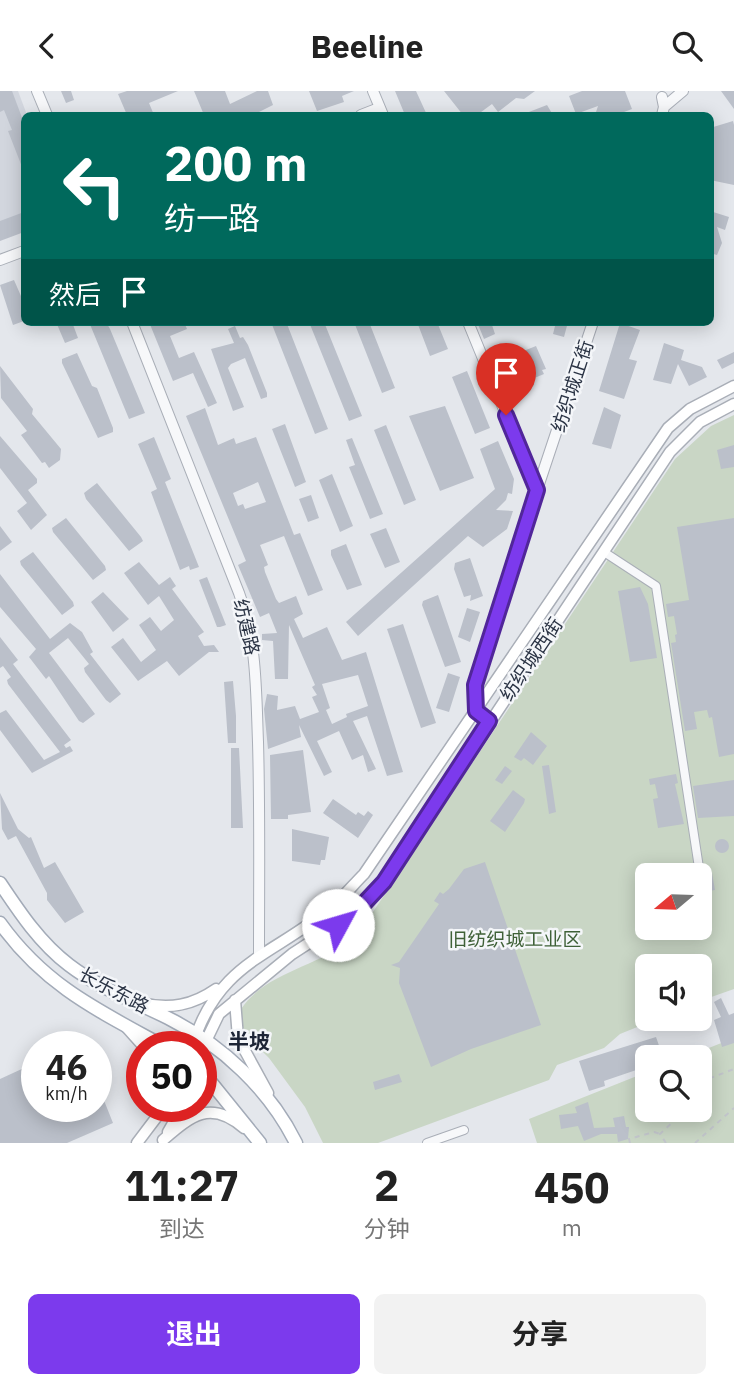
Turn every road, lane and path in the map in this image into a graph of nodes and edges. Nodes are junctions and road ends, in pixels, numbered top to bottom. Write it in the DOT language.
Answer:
graph roads {
  1 [pos="37,91"];
  2 [pos="373,91"];
  3 [pos="683,91"];
  4 [pos="664,101"];
  5 [pos="46,112"];
  6 [pos="381,112"];
  7 [pos="21,252"];
  8 [pos="0,260"];
  9 [pos="134,326"];
  10 [pos="469,326"];
  11 [pos="592,326"];
  12 [pos="734,386"];
  13 [pos="734,404"];
  14 [pos="537,490"];
  15 [pos="604,552"];
  16 [pos="476,711"];
  17 [pos="489,721"];
  18 [pos="698,863"];
  19 [pos="0,883"];
  20 [pos="0,923"];
  21 [pos="259,953"];
  22 [pos="233,977"];
  23 [pos="235,1000"];
  24 [pos="132,1001"];
  25 [pos="122,1024"];
  26 [pos="129,1031"];
  27 [pos="135,1031"];
  28 [pos="190,1031"];
  29 [pos="202,1031"];
  30 [pos="206,1031"];
  31 [pos="217,1050"];
  32 [pos="734,1069"];
  33 [pos="712,1077"];
  34 [pos="217,1091"];
  35 [pos="274,1105"];
  36 [pos="734,1108"];
  37 [pos="153,1122"];
  38 [pos="173,1122"];
  39 [pos="673,1122"];
  40 [pos="464,1130"];
  41 [pos="660,1134"];
  42 [pos="161,1142"];
  43 [pos="137,1143"];
  44 [pos="260,1143"];
  45 [pos="296,1143"];
  46 [pos="427,1143"];
  47 [pos="630,1143"];
  48 [pos="666,1143"];
  49 [pos="695,1143"];
  1 -- 5 [label="street"];
  2 -- 6 [label="street"];
  3 -- 4 [label="street"];
  7 -- 8 [label="street"];
  9 -- 21 [label="street, 纺建路"];
  10 -- 14 [label="street"];
  11 -- 14 [label="street, 纺织城正街"];
  12 -- 16 [label="main road, 纺织城西街"];
  13 -- 15 [label="main road, 纺织城西街"];
  14 -- 16 [label="street, 纺织城正街"];
  15 -- 17 [label="main road, 纺织城西街"];
  15 -- 18 [label="street"];
  16 -- 17 [label="street"];
  16 -- 21 [label="main road, 纺织城西街"];
  17 -- 23 [label="main road, 纺织城西街"];
  19 -- 24 [label="main road, 长乐东路"];
  20 -- 25 [label="main road, 长乐东路"];
  21 -- 22 [label="main road, 纺织城西街"];
  22 -- 24 [label="main road"];
  22 -- 29 [label="main road, 纺织城西街"];
  23 -- 30 [label="main road, 纺织城西街"];
  23 -- 35 [label="main road"];
  24 -- 28 [label="main road, 长乐东路"];
  25 -- 26 [label="main road"];
  25 -- 27 [label="main road, 长乐东路"];
  31 -- 35 [label="main road, 长乐东路"];
  32 -- 33 [label="path"];
  34 -- 44 [label="main road"];
  35 -- 45 [label="main road, 长乐东路"];
  36 -- 49 [label="path"];
  37 -- 43 [label="main road"];
  38 -- 42 [label="main road"];
  39 -- 41 [label="path"];
  40 -- 46 [label="street"];
  41 -- 47 [label="path"];
  41 -- 48 [label="path"];
  42 -- 44 [label="main road"];
}
